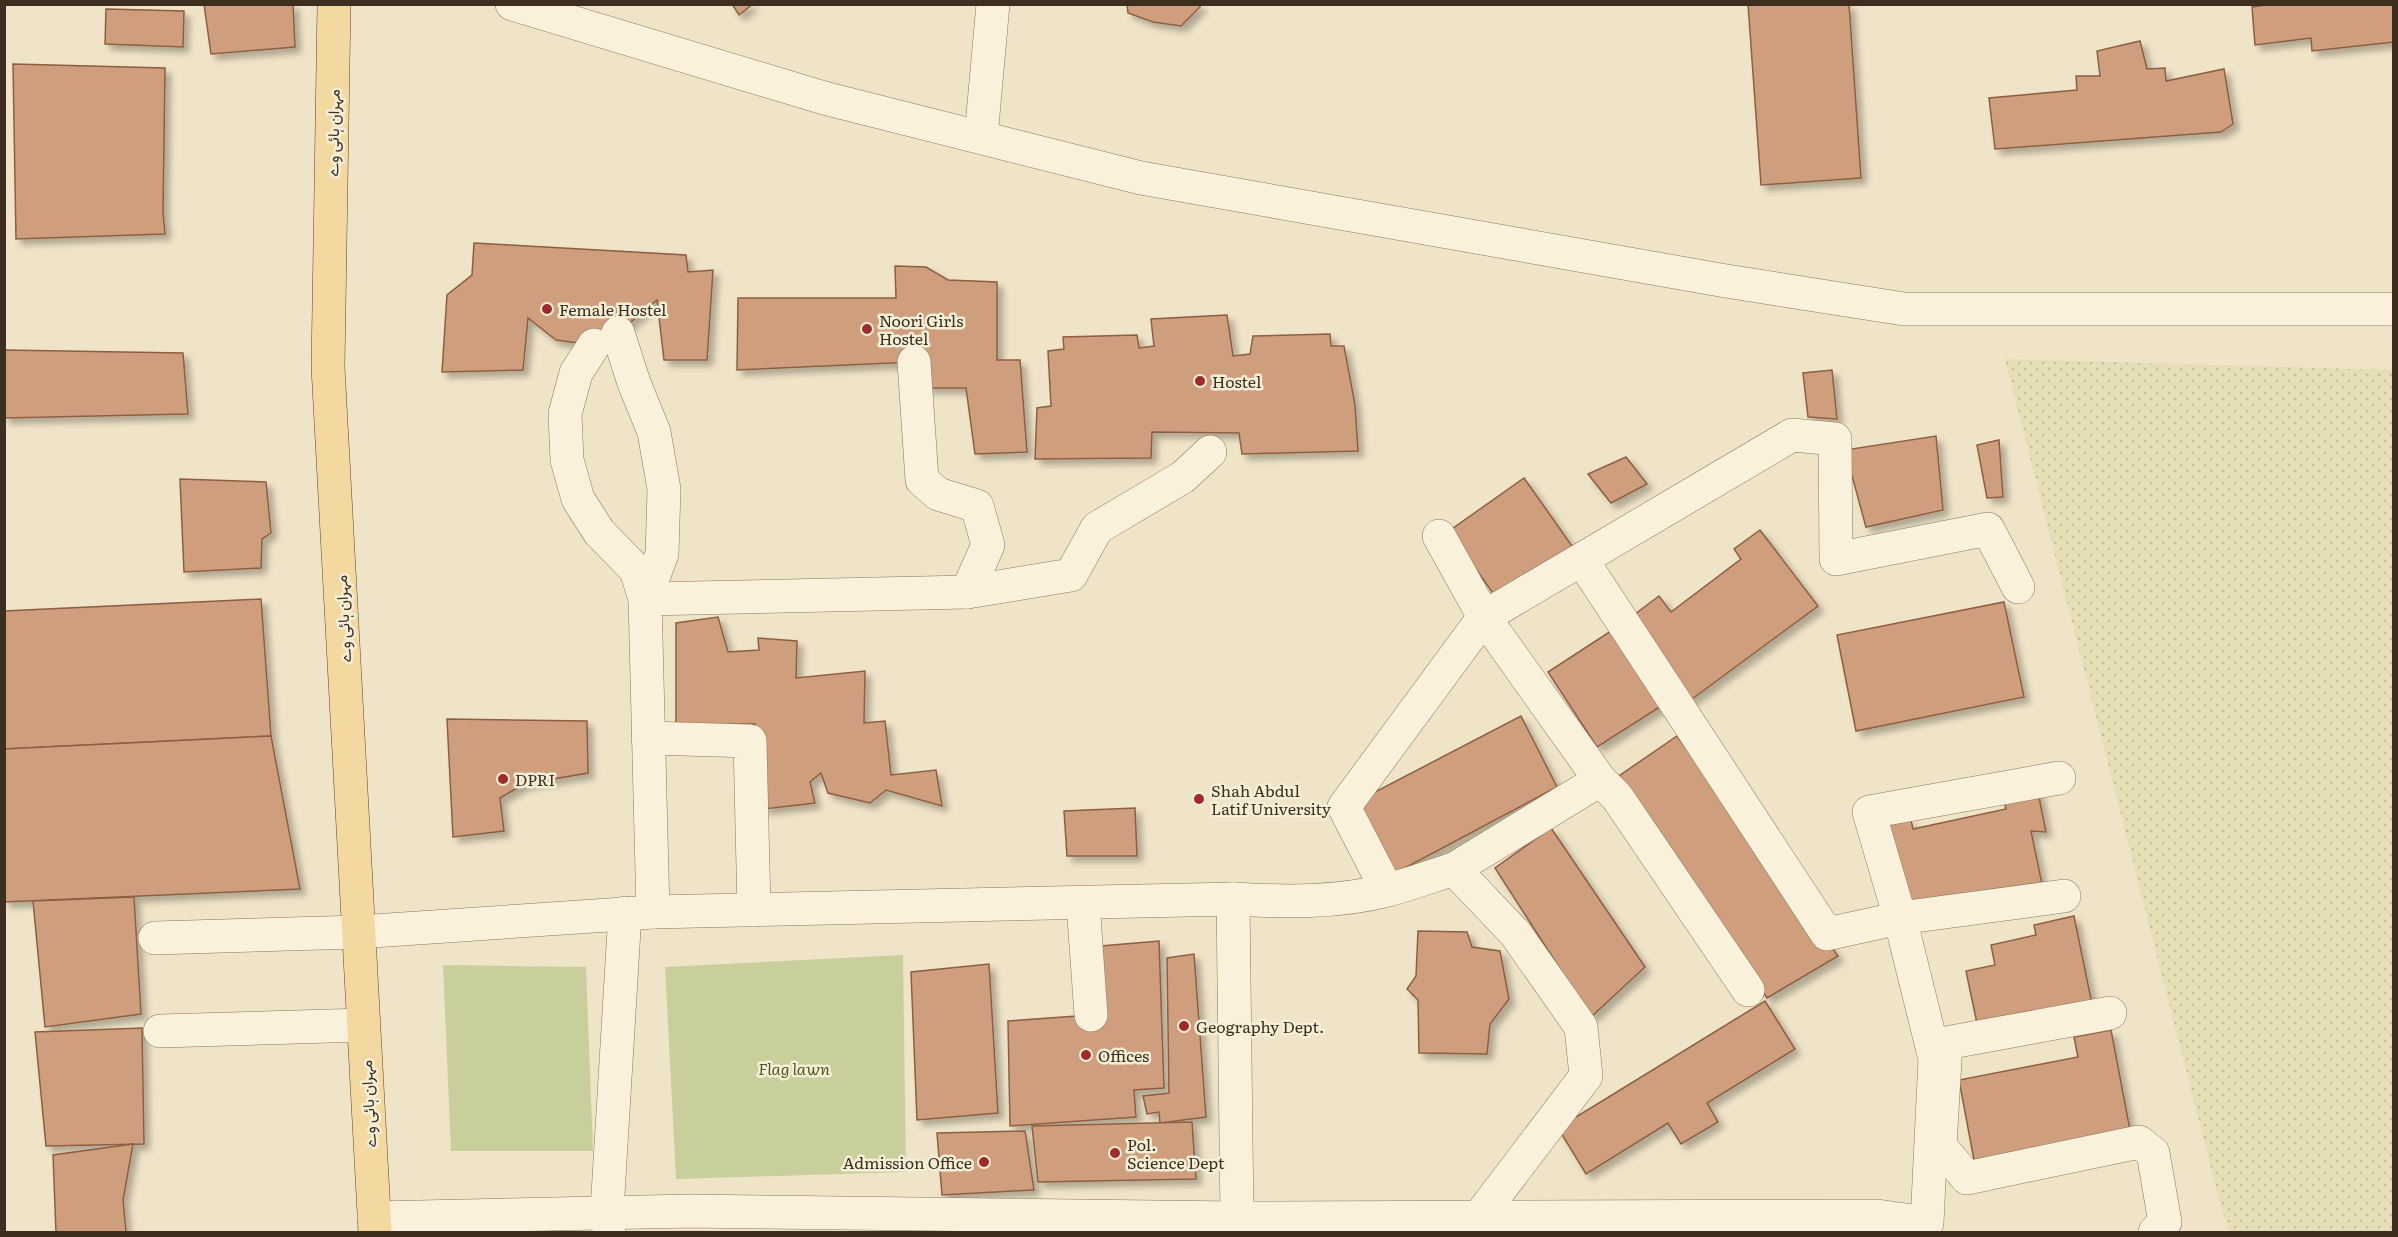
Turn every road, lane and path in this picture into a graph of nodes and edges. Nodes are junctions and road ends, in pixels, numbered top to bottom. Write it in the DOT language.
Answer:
graph roads {
  1 [pos="334,4"];
  2 [pos="513,4"];
  3 [pos="993,4"];
  4 [pos="981,137"];
  5 [pos="2394,309"];
  6 [pos="914,362"];
  7 [pos="1210,452"];
  8 [pos="1439,536"];
  9 [pos="1582,560"];
  10 [pos="2018,587"];
  11 [pos="968,592"];
  12 [pos="645,599"];
  13 [pos="1484,617"];
  14 [pos="648,738"];
  15 [pos="2059,778"];
  16 [pos="1599,780"];
  17 [pos="1454,869"];
  18 [pos="1387,890"];
  19 [pos="2064,896"];
  20 [pos="1233,899"];
  21 [pos="1083,903"];
  22 [pos="754,910"];
  23 [pos="639,913"];
  24 [pos="1900,918"];
  25 [pos="358,932"];
  26 [pos="155,938"];
  27 [pos="1748,990"];
  28 [pos="2110,1013"];
  29 [pos="1090,1015"];
  30 [pos="363,1025"];
  31 [pos="159,1031"];
  32 [pos="1479,1217"];
  33 [pos="1237,1218"];
  34 [pos="608,1222"];
  35 [pos="798,1222"];
  36 [pos="374,1225"];
  37 [pos="1598,1225"];
  38 [pos="1930,1230"];
  39 [pos="2155,1233"];
  1 -- 25 [label="main road, مہران ہائی وے"];
  2 -- 4 [label="street"];
  3 -- 4 [label="street"];
  4 -- 5 [label="street"];
  6 -- 11 [label="street"];
  7 -- 11 [label="street"];
  8 -- 13 [label="street"];
  9 -- 10 [label="street"];
  9 -- 13 [label="street"];
  9 -- 24 [label="street"];
  11 -- 12 [label="street"];
  12 -- 12 [label="street"];
  12 -- 14 [label="street"];
  13 -- 16 [label="street"];
  13 -- 18 [label="street"];
  14 -- 22 [label="street"];
  14 -- 23 [label="street"];
  15 -- 24 [label="street"];
  16 -- 17 [label="street"];
  16 -- 27 [label="street"];
  17 -- 18 [label="street"];
  17 -- 32 [label="street"];
  18 -- 20 [label="street"];
  19 -- 24 [label="street"];
  20 -- 21 [label="street"];
  20 -- 33 [label="street"];
  21 -- 22 [label="street"];
  21 -- 29 [label="street"];
  22 -- 23 [label="street"];
  23 -- 25 [label="street"];
  23 -- 34 [label="street"];
  24 -- 38 [label="street"];
  25 -- 26 [label="street"];
  25 -- 30 [label="main road, مہران ہائی وے"];
  28 -- 39 [label="street"];
  30 -- 31 [label="street"];
  30 -- 36 [label="main road, مہران ہائی وے"];
  32 -- 33 [label="street"];
  32 -- 37 [label="street"];
  33 -- 35 [label="street"];
  34 -- 35 [label="street"];
  34 -- 36 [label="street"];
  37 -- 38 [label="street"];
}
